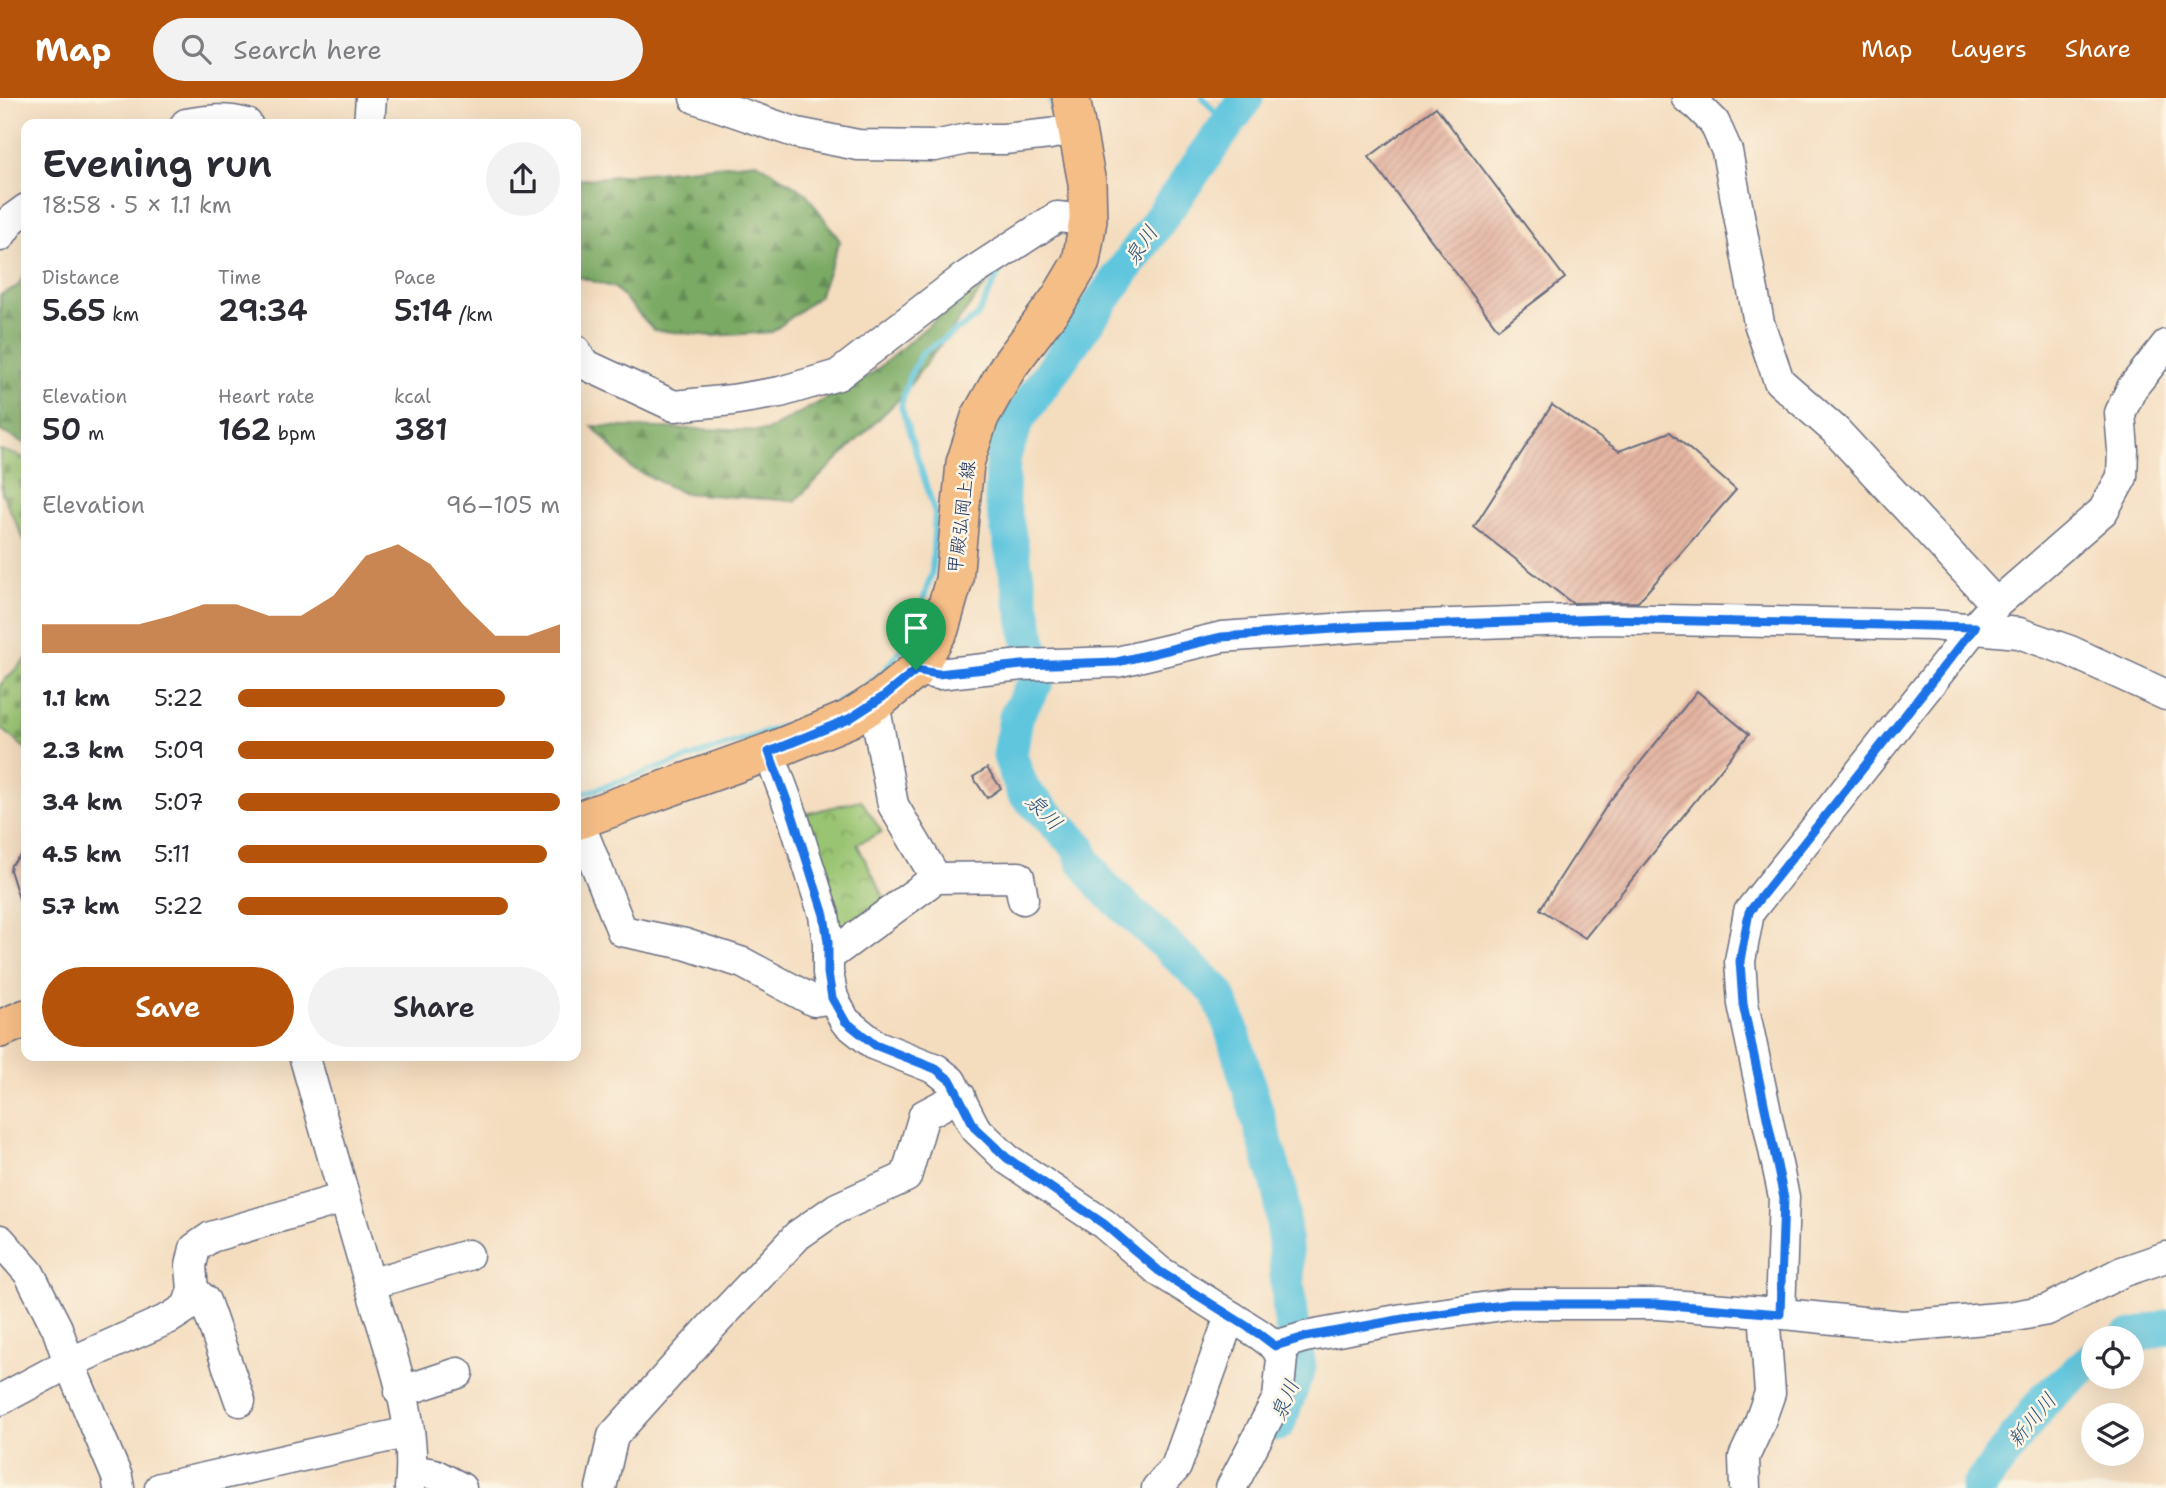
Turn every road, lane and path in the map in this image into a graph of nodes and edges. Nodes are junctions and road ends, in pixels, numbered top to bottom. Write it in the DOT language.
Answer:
graph roads {
  1 [pos="371,98"];
  2 [pos="695,98"];
  3 [pos="1687,98"];
  4 [pos="369,119"];
  5 [pos="1065,123"];
  6 [pos="21,213"];
  7 [pos="1073,219"];
  8 [pos="0,236"];
  9 [pos="2166,345"];
  10 [pos="581,361"];
  11 [pos="1996,604"];
  12 [pos="1975,627"];
  13 [pos="916,670"];
  14 [pos="2166,695"];
  15 [pos="874,703"];
  16 [pos="769,752"];
  17 [pos="581,819"];
  18 [pos="581,830"];
  19 [pos="936,877"];
  20 [pos="1023,899"];
  21 [pos="828,957"];
  22 [pos="832,998"];
  23 [pos="21,1020"];
  24 [pos="0,1029"];
  25 [pos="306,1061"];
  26 [pos="960,1096"];
  27 [pos="344,1198"];
  28 [pos="0,1240"];
  29 [pos="468,1255"];
  30 [pos="2166,1257"];
  31 [pos="370,1284"];
  32 [pos="193,1290"];
  33 [pos="1772,1313"];
  34 [pos="1232,1317"];
  35 [pos="1288,1342"];
  36 [pos="69,1363"];
  37 [pos="458,1373"];
  38 [pos="400,1392"];
  39 [pos="0,1400"];
  40 [pos="240,1401"];
  41 [pos="409,1432"];
  42 [pos="411,1479"];
  43 [pos="119,1488"];
  44 [pos="160,1488"];
  45 [pos="461,1488"];
  46 [pos="601,1488"];
  47 [pos="1157,1488"];
  48 [pos="1231,1488"];
  49 [pos="1745,1488"];
  1 -- 4 [label="street"];
  2 -- 5 [label="street"];
  3 -- 11 [label="street"];
  5 -- 7 [label="main road, 甲殿弘岡上線"];
  6 -- 8 [label="street"];
  7 -- 10 [label="street"];
  7 -- 13 [label="main road, 甲殿弘岡上線"];
  9 -- 11 [label="street"];
  11 -- 12 [label="street"];
  12 -- 13 [label="street"];
  12 -- 14 [label="street"];
  12 -- 33 [label="street"];
  13 -- 15 [label="main road, 甲殿弘岡上線"];
  15 -- 16 [label="main road, 甲殿弘岡上線"];
  15 -- 19 [label="street"];
  16 -- 17 [label="main road, 甲殿弘岡上線"];
  16 -- 21 [label="street"];
  18 -- 22 [label="street"];
  19 -- 20 [label="street"];
  19 -- 21 [label="street"];
  21 -- 22 [label="street"];
  22 -- 26 [label="street"];
  23 -- 24 [label="main road"];
  25 -- 27 [label="street"];
  26 -- 34 [label="street"];
  26 -- 46 [label="street"];
  27 -- 31 [label="street"];
  27 -- 32 [label="street"];
  28 -- 36 [label="street"];
  29 -- 31 [label="street"];
  30 -- 33 [label="street"];
  31 -- 38 [label="street"];
  32 -- 36 [label="street"];
  32 -- 40 [label="street"];
  33 -- 35 [label="street"];
  33 -- 49 [label="street"];
  34 -- 35 [label="street"];
  34 -- 47 [label="street"];
  35 -- 48 [label="street"];
  36 -- 39 [label="street"];
  36 -- 43 [label="street"];
  37 -- 38 [label="street"];
  38 -- 41 [label="street"];
  41 -- 42 [label="street"];
  41 -- 44 [label="street"];
  42 -- 45 [label="street"];
}
